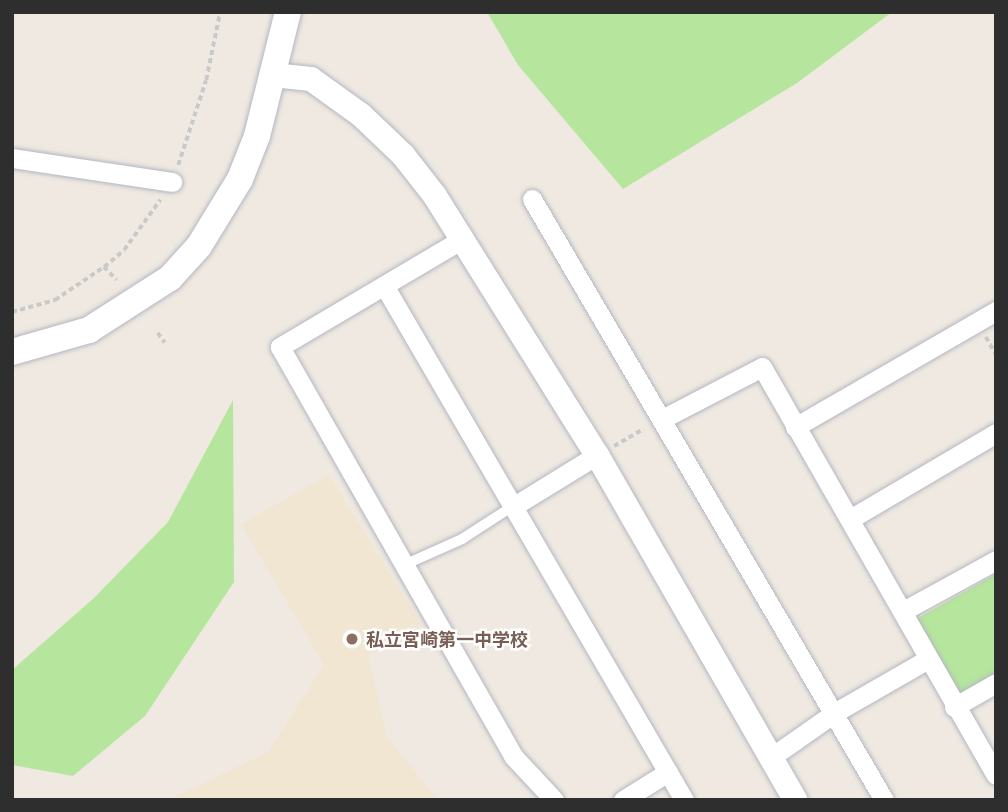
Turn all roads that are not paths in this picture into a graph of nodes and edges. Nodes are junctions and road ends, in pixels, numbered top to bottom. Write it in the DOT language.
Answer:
graph roads {
  1 [pos="288,12"];
  2 [pos="273,75"];
  3 [pos="12,158"];
  4 [pos="172,182"];
  5 [pos="532,199"];
  6 [pos="464,238"];
  7 [pos="385,287"];
  8 [pos="996,311"];
  9 [pos="12,352"];
  10 [pos="664,418"];
  11 [pos="795,427"];
  12 [pos="996,433"];
  13 [pos="597,455"];
  14 [pos="514,506"];
  15 [pos="850,519"];
  16 [pos="996,560"];
  17 [pos="403,566"];
  18 [pos="903,611"];
  19 [pos="926,660"];
  20 [pos="996,683"];
  21 [pos="954,707"];
  22 [pos="834,713"];
  23 [pos="771,758"];
  24 [pos="668,772"];
  25 [pos="996,775"];
  26 [pos="554,800"];
  27 [pos="624,800"];
  28 [pos="684,800"];
  29 [pos="794,800"];
  30 [pos="884,800"];
  1 -- 2 [label="main road"];
  2 -- 6 [label="street"];
  2 -- 9 [label="main road"];
  3 -- 4 [label="street"];
  5 -- 10 [label="street"];
  6 -- 7 [label="street"];
  6 -- 13 [label="street"];
  7 -- 14 [label="street"];
  7 -- 17 [label="street"];
  8 -- 11 [label="street"];
  10 -- 11 [label="street"];
  10 -- 22 [label="street"];
  11 -- 15 [label="street"];
  12 -- 15 [label="street"];
  13 -- 14 [label="street"];
  13 -- 23 [label="street"];
  14 -- 17 [label="lane"];
  14 -- 24 [label="street"];
  15 -- 18 [label="street"];
  16 -- 18 [label="street"];
  17 -- 26 [label="street"];
  18 -- 19 [label="street"];
  19 -- 21 [label="street"];
  19 -- 22 [label="street"];
  20 -- 21 [label="street"];
  21 -- 25 [label="street"];
  22 -- 23 [label="street"];
  22 -- 30 [label="street"];
  23 -- 29 [label="street"];
  24 -- 27 [label="street"];
  24 -- 28 [label="street"];
}
